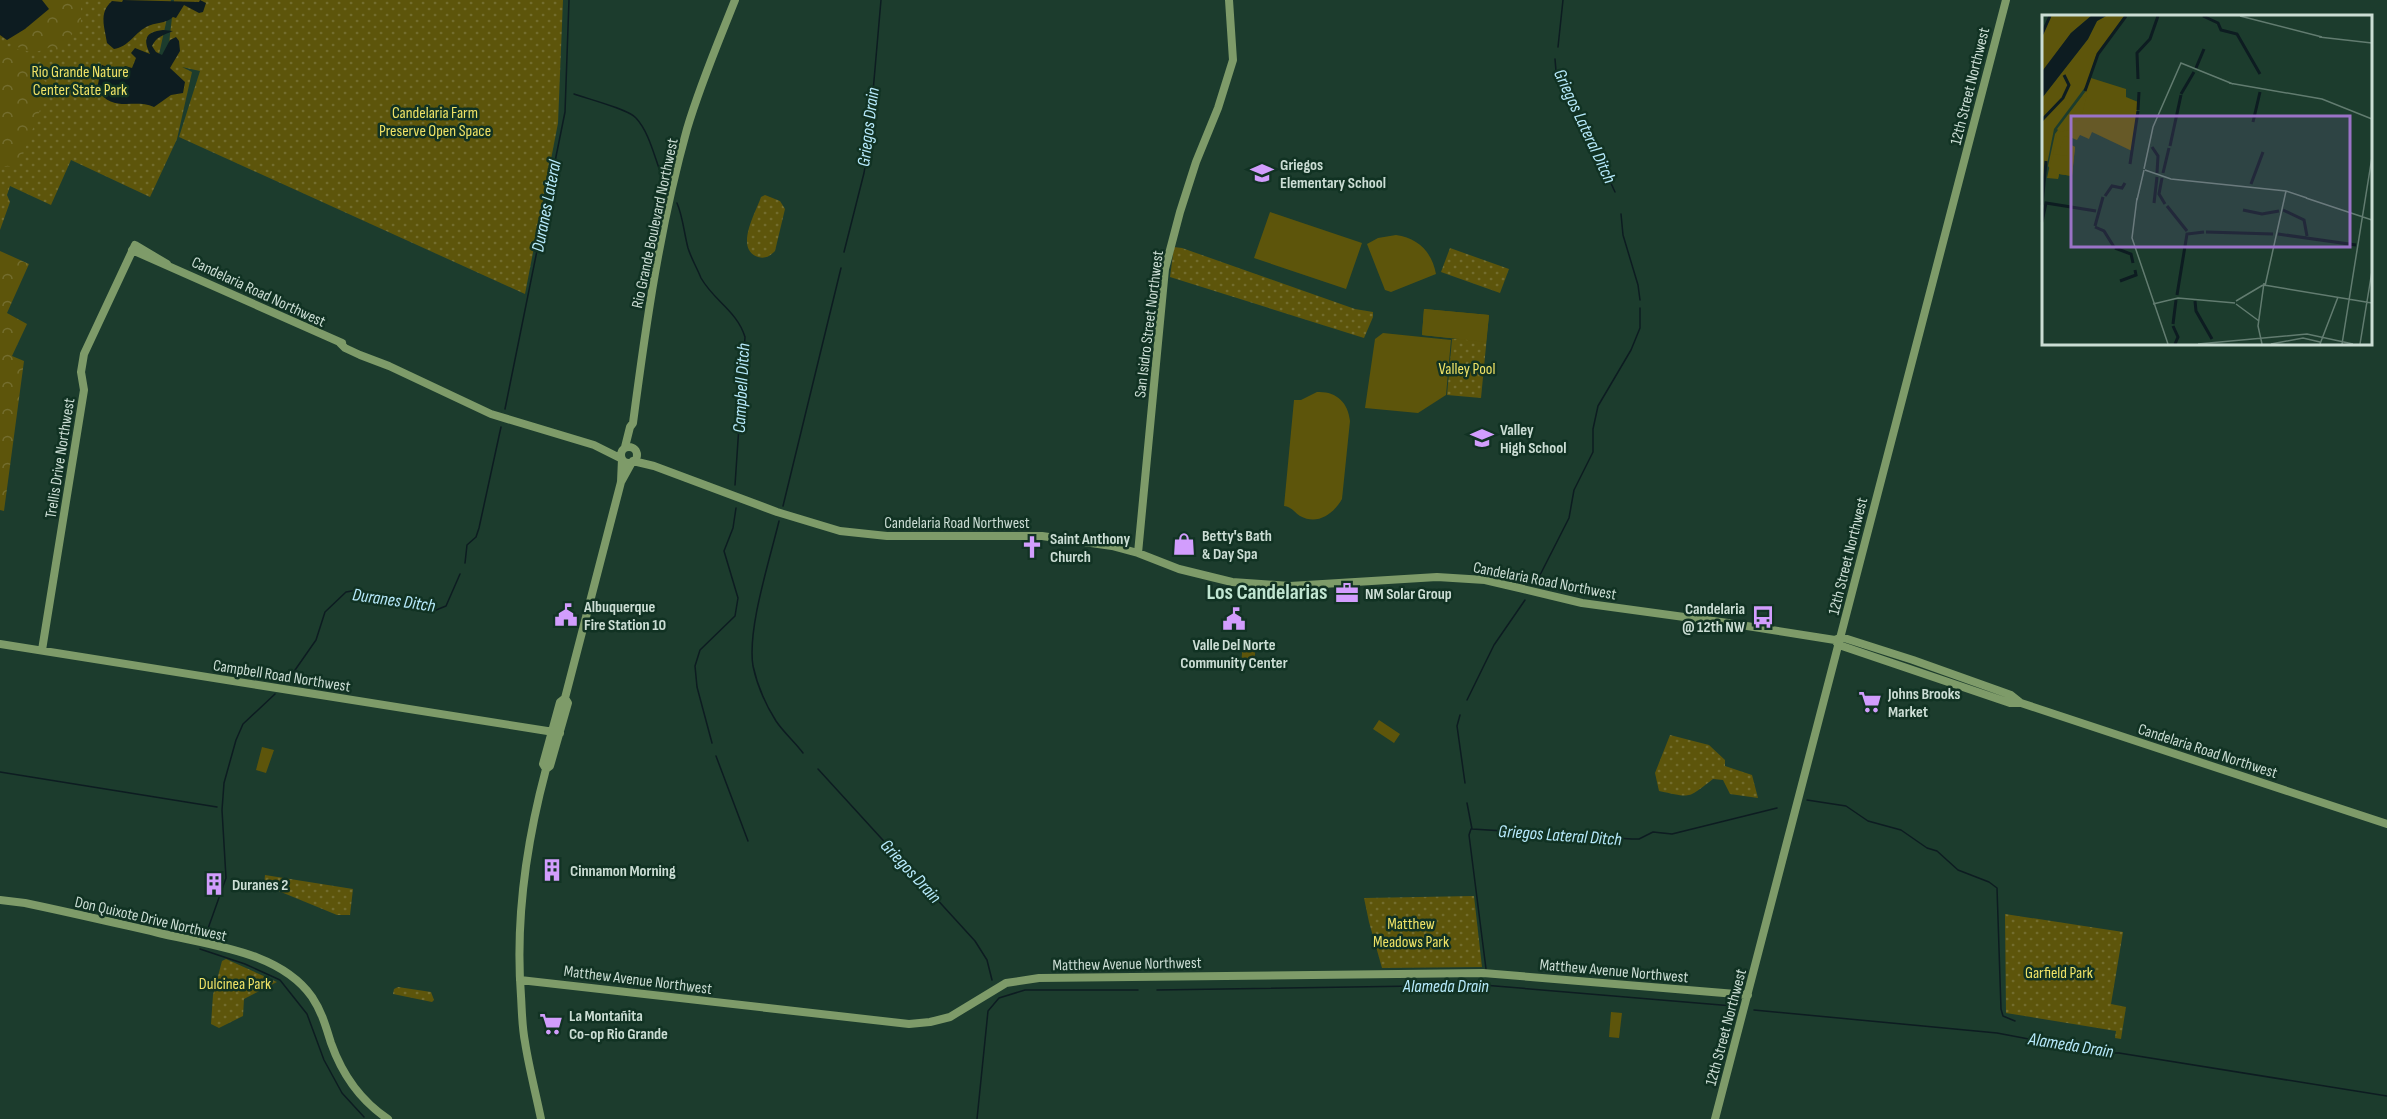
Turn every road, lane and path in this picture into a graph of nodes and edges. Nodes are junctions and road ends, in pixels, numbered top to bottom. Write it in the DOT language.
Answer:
graph roads {
  1 [pos="735,0"];
  2 [pos="1229,0"];
  3 [pos="2006,0"];
  4 [pos="134,248"];
  5 [pos="633,423"];
  6 [pos="596,446"];
  7 [pos="624,448"];
  8 [pos="636,451"];
  9 [pos="622,459"];
  10 [pos="633,462"];
  11 [pos="654,466"];
  12 [pos="621,482"];
  13 [pos="1138,553"];
  14 [pos="1838,641"];
  15 [pos="0,644"];
  16 [pos="42,651"];
  17 [pos="556,732"];
  18 [pos="2387,824"];
  19 [pos="0,900"];
  20 [pos="520,980"];
  21 [pos="1748,995"];
  22 [pos="388,1119"];
  23 [pos="541,1119"];
  24 [pos="1715,1119"];
  1 -- 5 [label="street, Rio Grande Boulevard Northwest"];
  2 -- 13 [label="street, San Isidro Street Northwest"];
  3 -- 14 [label="street, 12th Street Northwest"];
  4 -- 6 [label="street, Candelaria Road Northwest"];
  4 -- 16 [label="street, Trellis Drive Northwest"];
  5 -- 7 [label="street"];
  5 -- 8 [label="street"];
  6 -- 7 [label="street"];
  6 -- 9 [label="street"];
  7 -- 8 [label="street"];
  7 -- 9 [label="street"];
  8 -- 10 [label="street"];
  8 -- 11 [label="street"];
  9 -- 10 [label="street"];
  9 -- 12 [label="street"];
  10 -- 11 [label="street"];
  10 -- 12 [label="street"];
  11 -- 13 [label="street, Candelaria Road Northwest"];
  12 -- 17 [label="street"];
  13 -- 14 [label="street, Candelaria Road Northwest"];
  14 -- 18 [label="street, Candelaria Road Northwest"];
  14 -- 21 [label="street, 12th Street Northwest"];
  15 -- 16 [label="street, Campbell Road Northwest"];
  16 -- 17 [label="street, Campbell Road Northwest"];
  17 -- 20 [label="street"];
  19 -- 22 [label="street, Don Quixote Drive Northwest"];
  20 -- 21 [label="street, Matthew Avenue Northwest"];
  20 -- 23 [label="street"];
  21 -- 24 [label="street, 12th Street Northwest"];
}
